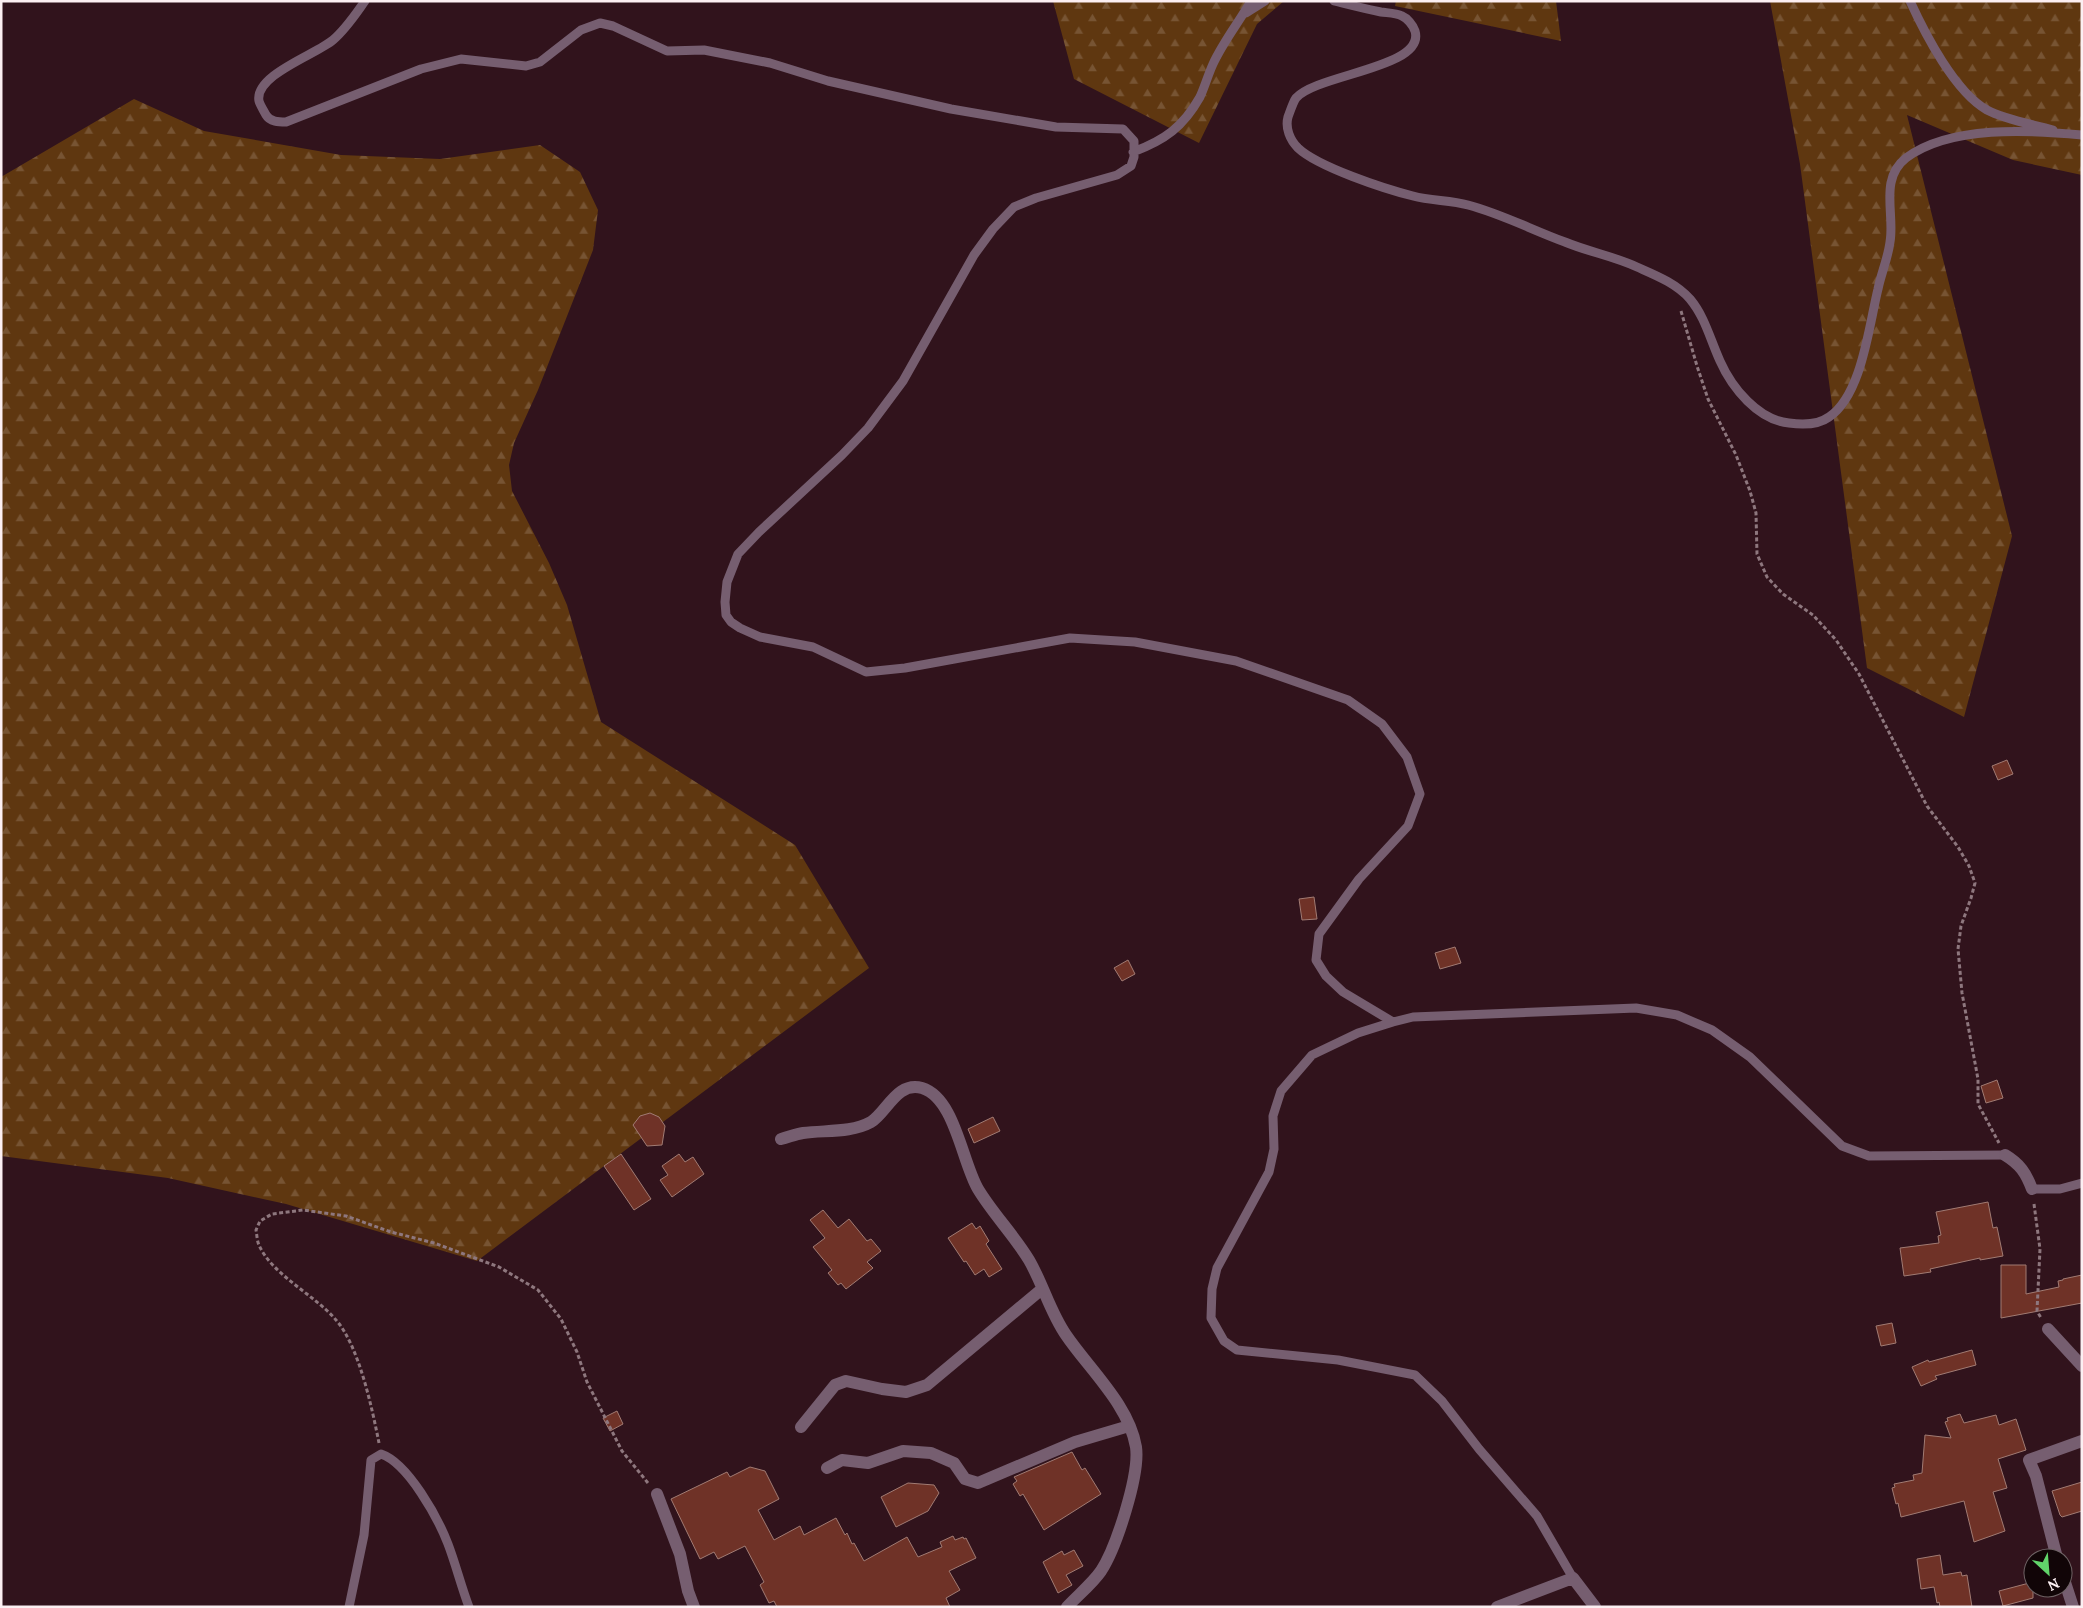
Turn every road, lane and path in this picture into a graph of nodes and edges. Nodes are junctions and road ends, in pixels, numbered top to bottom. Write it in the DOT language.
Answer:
graph roads {
  1 [pos="364,1"];
  2 [pos="1251,1"];
  3 [pos="1265,1"];
  4 [pos="1334,1"];
  5 [pos="1910,1"];
  6 [pos="1244,14"];
  7 [pos="2065,134"];
  8 [pos="2082,135"];
  9 [pos="1134,152"];
  10 [pos="1681,310"];
  11 [pos="1393,1022"];
  12 [pos="781,1139"];
  13 [pos="2005,1155"];
  14 [pos="2082,1183"];
  15 [pos="2032,1189"];
  16 [pos="1042,1289"];
  17 [pos="2048,1330"];
  18 [pos="2082,1366"];
  19 [pos="1129,1426"];
  20 [pos="801,1427"];
  21 [pos="2082,1441"];
  22 [pos="381,1454"];
  23 [pos="827,1468"];
  24 [pos="657,1494"];
  25 [pos="2054,1548"];
  26 [pos="1573,1578"];
  27 [pos="350,1607"];
  28 [pos="468,1607"];
  29 [pos="694,1607"];
  30 [pos="1066,1607"];
  31 [pos="1497,1607"];
  32 [pos="1595,1607"];
  1 -- 9 [label="lane"];
  2 -- 6 [label="lane"];
  3 -- 6 [label="lane"];
  4 -- 7 [label="lane"];
  5 -- 7 [label="lane"];
  6 -- 9 [label="lane"];
  7 -- 8 [label="lane"];
  9 -- 11 [label="lane"];
  10 -- 13 [label="path"];
  11 -- 13 [label="lane"];
  11 -- 26 [label="lane"];
  12 -- 16 [label="street"];
  13 -- 15 [label="street"];
  14 -- 15 [label="lane"];
  15 -- 17 [label="path"];
  16 -- 19 [label="street"];
  16 -- 20 [label="street"];
  17 -- 18 [label="street"];
  19 -- 23 [label="street"];
  19 -- 30 [label="street"];
  21 -- 25 [label="street"];
  22 -- 24 [label="path"];
  22 -- 27 [label="lane"];
  22 -- 28 [label="lane"];
  24 -- 29 [label="street"];
  26 -- 31 [label="street"];
  26 -- 32 [label="street"];
}
